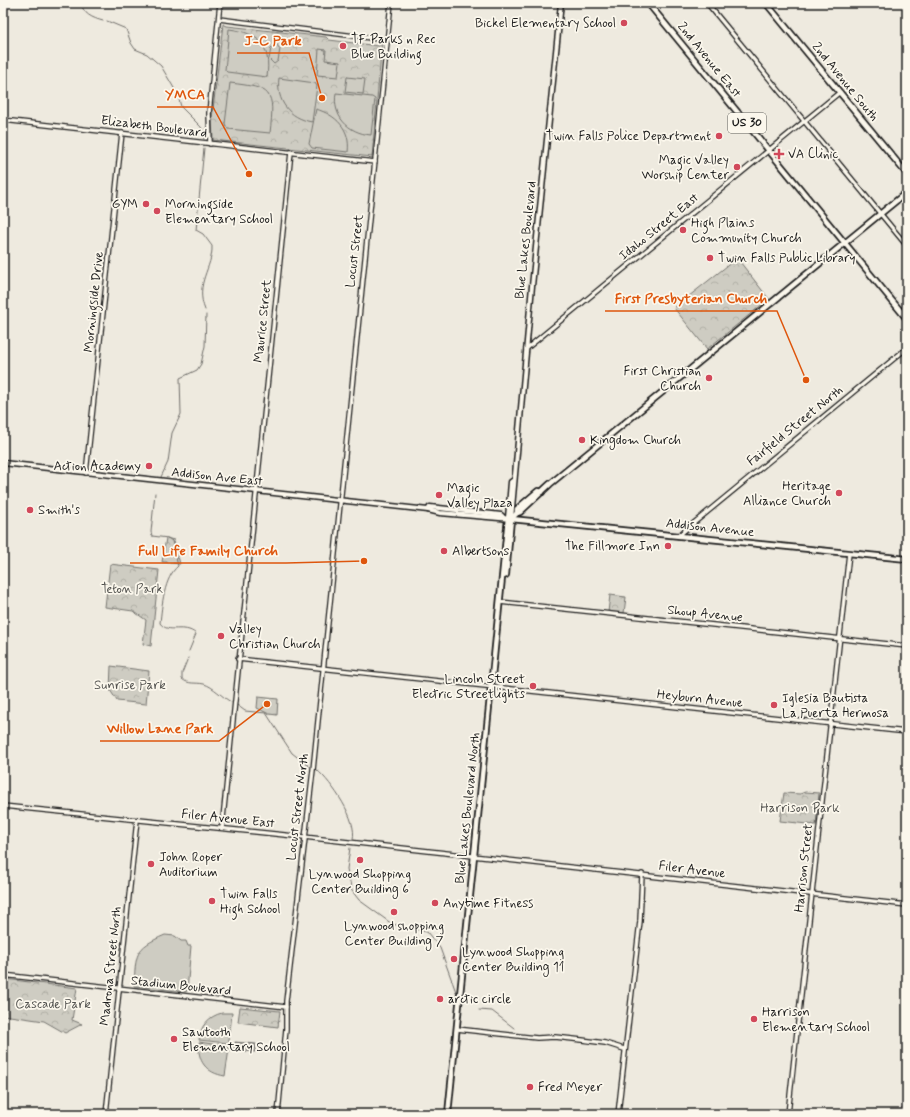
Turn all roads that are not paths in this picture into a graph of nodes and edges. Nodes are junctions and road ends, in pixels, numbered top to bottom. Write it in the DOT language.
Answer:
graph roads {
  1 [pos="220,3"];
  2 [pos="391,3"];
  3 [pos="561,3"];
  4 [pos="648,3"];
  5 [pos="707,3"];
  6 [pos="766,3"];
  7 [pos="219,20"];
  8 [pos="387,40"];
  9 [pos="840,92"];
  10 [pos="3,120"];
  11 [pos="805,121"];
  12 [pos="122,134"];
  13 [pos="210,144"];
  14 [pos="769,150"];
  15 [pos="291,152"];
  16 [pos="374,162"];
  17 [pos="907,174"];
  18 [pos="907,192"];
  19 [pos="880,214"];
  20 [pos="845,243"];
  21 [pos="907,246"];
  22 [pos="907,319"];
  23 [pos="907,348"];
  24 [pos="526,349"];
  25 [pos="3,463"];
  26 [pos="86,473"];
  27 [pos="255,491"];
  28 [pos="339,501"];
  29 [pos="508,518"];
  30 [pos="678,536"];
  31 [pos="849,553"];
  32 [pos="907,559"];
  33 [pos="500,602"];
  34 [pos="839,639"];
  35 [pos="907,646"];
  36 [pos="238,659"];
  37 [pos="323,669"];
  38 [pos="491,686"];
  39 [pos="830,724"];
  40 [pos="907,732"];
  41 [pos="3,806"];
  42 [pos="137,820"];
  43 [pos="222,828"];
  44 [pos="304,837"];
  45 [pos="474,856"];
  46 [pos="642,874"];
  47 [pos="812,895"];
  48 [pos="907,904"];
  49 [pos="3,975"];
  50 [pos="120,989"];
  51 [pos="286,1008"];
  52 [pos="457,1029"];
  53 [pos="624,1049"];
  54 [pos="106,1114"];
  55 [pos="278,1114"];
  56 [pos="448,1114"];
  57 [pos="618,1114"];
  58 [pos="788,1114"];
  1 -- 7 [label="street"];
  2 -- 8 [label="street, Locust Street"];
  3 -- 24 [label="main road, Blue Lakes Boulevard"];
  4 -- 14 [label="main road, 2nd Avenue East / US 30"];
  5 -- 11 [label="street"];
  6 -- 9 [label="main road, 2nd Avenue South"];
  7 -- 8 [label="street"];
  7 -- 13 [label="street"];
  8 -- 16 [label="street, Locust Street"];
  9 -- 11 [label="street, Idaho Street East"];
  9 -- 17 [label="main road, 2nd Avenue South"];
  10 -- 12 [label="street, Elizabeth Boulevard"];
  11 -- 14 [label="street, Idaho Street East"];
  11 -- 19 [label="street"];
  12 -- 13 [label="street, Elizabeth Boulevard"];
  12 -- 26 [label="street, Morningside Drive"];
  13 -- 15 [label="street, Elizabeth Boulevard"];
  14 -- 20 [label="main road, 2nd Avenue East / US 30"];
  14 -- 24 [label="street, Idaho Street East"];
  15 -- 16 [label="street, Elizabeth Boulevard"];
  15 -- 27 [label="street, Maurice Street"];
  16 -- 28 [label="street, Locust Street"];
  18 -- 19 [label="main road"];
  19 -- 20 [label="main road"];
  19 -- 21 [label="street"];
  20 -- 22 [label="main road, US 30"];
  20 -- 29 [label="main road"];
  23 -- 30 [label="street, Fairfield Street North"];
  24 -- 29 [label="main road, Blue Lakes Boulevard"];
  25 -- 26 [label="main road, Addison Ave East"];
  26 -- 27 [label="main road, Addison Ave East"];
  27 -- 28 [label="main road, Addison Ave East"];
  27 -- 36 [label="street, Maurice Street"];
  28 -- 29 [label="main road, Addison Ave East"];
  28 -- 37 [label="street, Locust Street North"];
  29 -- 30 [label="main road, Addison Avenue"];
  29 -- 33 [label="main road, Blue Lakes Boulevard North"];
  30 -- 31 [label="main road, Addison Avenue"];
  31 -- 32 [label="main road, Addison Avenue"];
  31 -- 34 [label="street, Harrison Street"];
  33 -- 34 [label="street, Shoup Avenue"];
  33 -- 38 [label="main road, Blue Lakes Boulevard North"];
  34 -- 35 [label="street, Shoup Avenue"];
  34 -- 39 [label="street, Harrison Street"];
  36 -- 37 [label="street, Heyburn Avenue"];
  36 -- 43 [label="street, Maurice Street"];
  37 -- 38 [label="street, Heyburn Avenue"];
  37 -- 44 [label="street, Locust Street North"];
  38 -- 39 [label="street, Heyburn Avenue"];
  38 -- 45 [label="main road, Blue Lakes Boulevard North"];
  39 -- 40 [label="street, Heyburn Avenue"];
  39 -- 47 [label="street, Harrison Street"];
  41 -- 42 [label="street, Filer Avenue East"];
  42 -- 43 [label="street, Filer Avenue East"];
  42 -- 50 [label="street, Madrona Street North"];
  43 -- 44 [label="street, Filer Avenue East"];
  44 -- 45 [label="street, Filer Avenue East"];
  44 -- 51 [label="street, Locust Street North"];
  45 -- 46 [label="street, Filer Avenue"];
  45 -- 52 [label="main road, Blue Lakes Boulevard North"];
  46 -- 47 [label="street, Filer Avenue"];
  46 -- 53 [label="street"];
  47 -- 48 [label="street, Filer Avenue"];
  47 -- 58 [label="street, Harrison Street"];
  49 -- 50 [label="street, Stadium Boulevard"];
  50 -- 51 [label="street, Stadium Boulevard"];
  50 -- 54 [label="street, Madrona Street North"];
  51 -- 55 [label="street, Locust Street North"];
  52 -- 53 [label="street"];
  52 -- 56 [label="main road, Blue Lakes Boulevard North"];
  53 -- 57 [label="street"];
}
